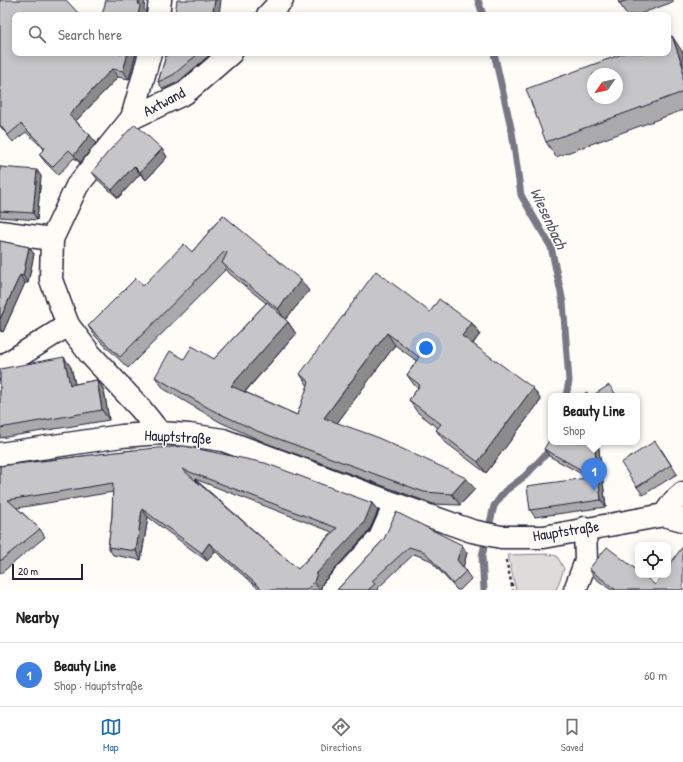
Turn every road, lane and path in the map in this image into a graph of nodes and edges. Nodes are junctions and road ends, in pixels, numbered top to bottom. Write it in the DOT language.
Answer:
graph roads {
  1 [pos="160,0"];
  2 [pos="282,0"];
  3 [pos="158,12"];
  4 [pos="271,12"];
  5 [pos="149,56"];
  6 [pos="228,56"];
  7 [pos="132,118"];
  8 [pos="0,232"];
  9 [pos="52,239"];
  10 [pos="68,325"];
  11 [pos="0,368"];
  12 [pos="160,433"];
  13 [pos="0,454"];
  14 [pos="683,493"];
  15 [pos="395,504"];
  16 [pos="674,517"];
  17 [pos="585,528"];
  18 [pos="499,536"];
  19 [pos="332,590"];
  20 [pos="513,590"];
  21 [pos="575,590"];
  1 -- 3 [label="street"];
  2 -- 4 [label="street"];
  5 -- 7 [label="street"];
  6 -- 7 [label="street, Axtwand"];
  7 -- 9 [label="street"];
  8 -- 9 [label="street"];
  9 -- 10 [label="street"];
  10 -- 11 [label="street"];
  10 -- 12 [label="street"];
  12 -- 13 [label="street, Hauptstraße"];
  12 -- 15 [label="street, Hauptstraße"];
  14 -- 16 [label="street, Hauptstraße"];
  15 -- 18 [label="street, Hauptstraße"];
  15 -- 19 [label="street"];
  16 -- 17 [label="street, Hauptstraße"];
  17 -- 18 [label="street, Hauptstraße"];
  17 -- 21 [label="street"];
  18 -- 20 [label="path"];
}
